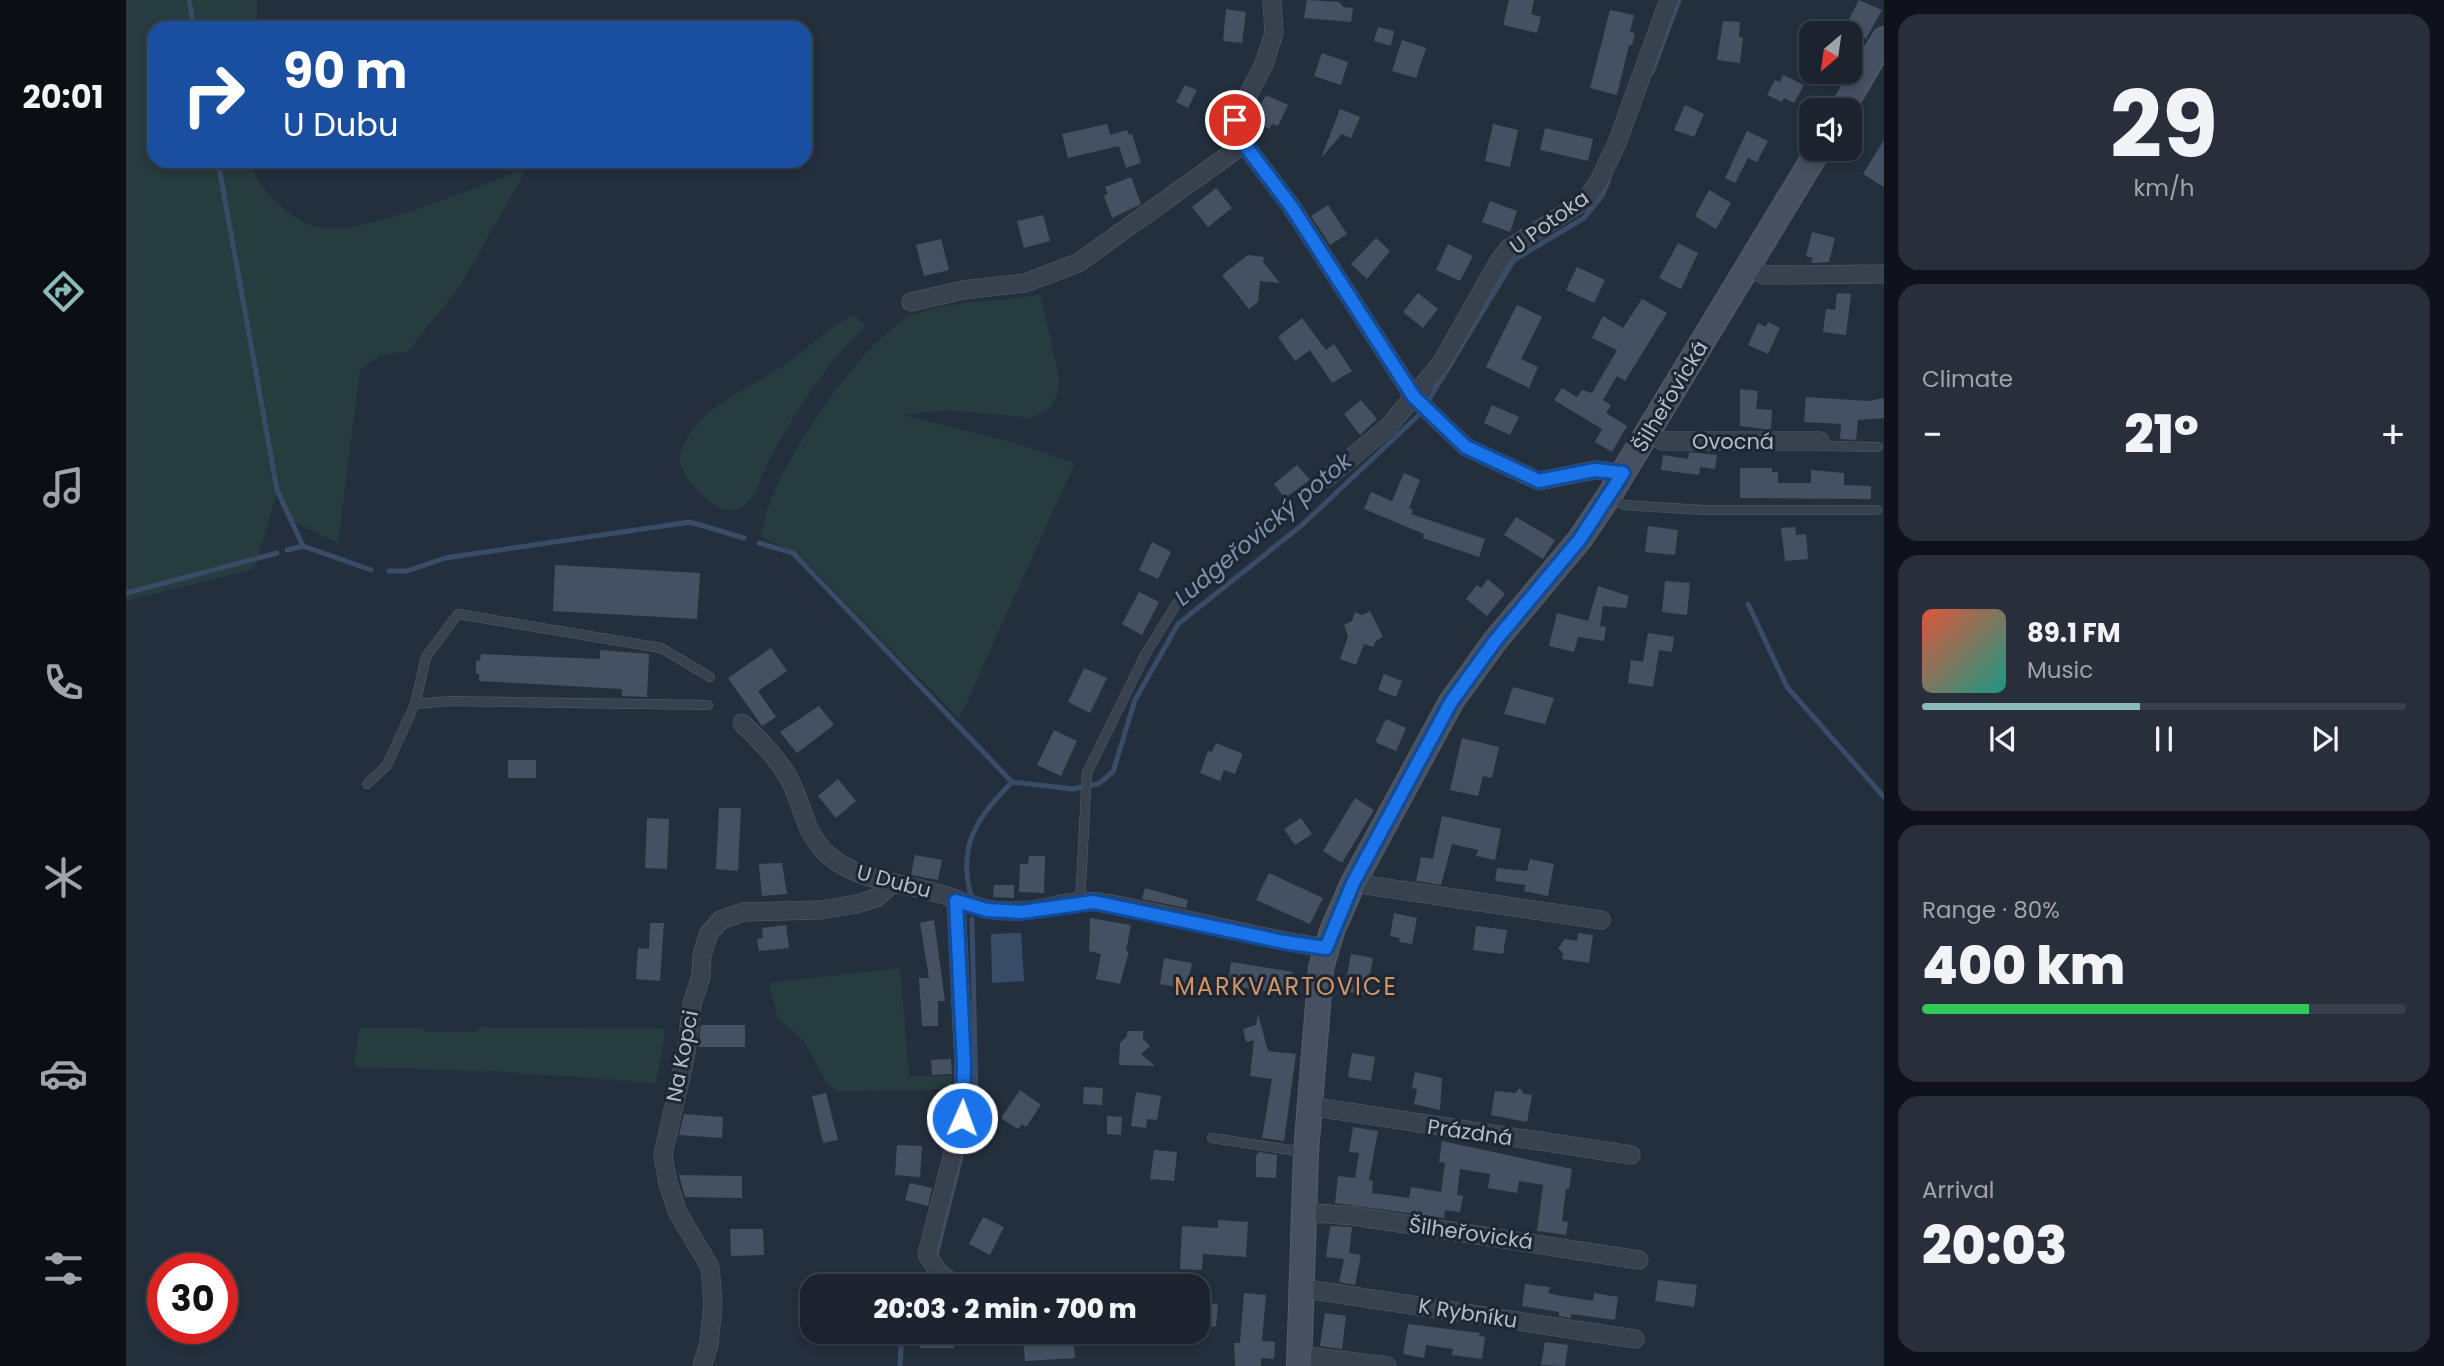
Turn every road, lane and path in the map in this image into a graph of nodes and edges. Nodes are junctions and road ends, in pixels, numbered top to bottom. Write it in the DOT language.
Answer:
graph roads {
  1 [pos="1272,0"];
  2 [pos="1670,0"];
  3 [pos="1884,39"];
  4 [pos="1849,98"];
  5 [pos="1244,144"];
  6 [pos="1812,161"];
  7 [pos="1748,267"];
  8 [pos="1884,274"];
  9 [pos="911,302"];
  10 [pos="1414,397"];
  11 [pos="1648,433"];
  12 [pos="1820,441"];
  13 [pos="1878,447"];
  14 [pos="1623,473"];
  15 [pos="1327,478"];
  16 [pos="1609,496"];
  17 [pos="1877,510"];
  18 [pos="1177,603"];
  19 [pos="710,677"];
  20 [pos="415,705"];
  21 [pos="708,705"];
  22 [pos="742,723"];
  23 [pos="367,784"];
  24 [pos="1353,883"];
  25 [pos="892,884"];
  26 [pos="956,901"];
  27 [pos="1080,902"];
  28 [pos="1601,920"];
  29 [pos="1326,948"];
  30 [pos="1309,1106"];
  31 [pos="1212,1138"];
  32 [pos="1306,1152"];
  33 [pos="1631,1155"];
  34 [pos="1303,1212"];
  35 [pos="1640,1260"];
  36 [pos="941,1274"];
  37 [pos="1300,1288"];
  38 [pos="1635,1339"];
  39 [pos="1299,1360"];
  40 [pos="702,1366"];
  41 [pos="1387,1366"];
  1 -- 5 [label="street"];
  2 -- 10 [label="street, U Potoka"];
  3 -- 4 [label="street"];
  5 -- 9 [label="street"];
  5 -- 10 [label="street"];
  6 -- 7 [label="street, Šilheřovická"];
  7 -- 8 [label="street"];
  7 -- 11 [label="street, Šilheřovická"];
  10 -- 14 [label="street"];
  10 -- 15 [label="street, U Potoka"];
  11 -- 12 [label="street, Ovocná"];
  11 -- 14 [label="street, Šilheřovická"];
  12 -- 13 [label="lane"];
  14 -- 16 [label="street, Šilheřovická"];
  16 -- 17 [label="lane"];
  16 -- 24 [label="street, Šilheřovická"];
  18 -- 27 [label="lane"];
  19 -- 20 [label="lane"];
  20 -- 21 [label="lane"];
  20 -- 23 [label="lane"];
  22 -- 25 [label="street, U Dubu"];
  24 -- 28 [label="street"];
  24 -- 29 [label="street, Šilheřovická"];
  25 -- 26 [label="street, U Dubu"];
  25 -- 40 [label="street, Na Kopci"];
  26 -- 27 [label="street, U Dubu"];
  26 -- 36 [label="street"];
  27 -- 29 [label="street, U Dubu"];
  29 -- 30 [label="street, Šilheřovická"];
  30 -- 32 [label="street, Šilheřovická"];
  30 -- 33 [label="street, Prázdná"];
  31 -- 32 [label="lane"];
  32 -- 34 [label="street, Šilheřovická"];
  34 -- 35 [label="street, Šilheřovická"];
  34 -- 37 [label="street, Šilheřovická"];
  37 -- 38 [label="street, K Rybníku"];
  37 -- 39 [label="street, Šilheřovická"];
  39 -- 41 [label="street"];
}
